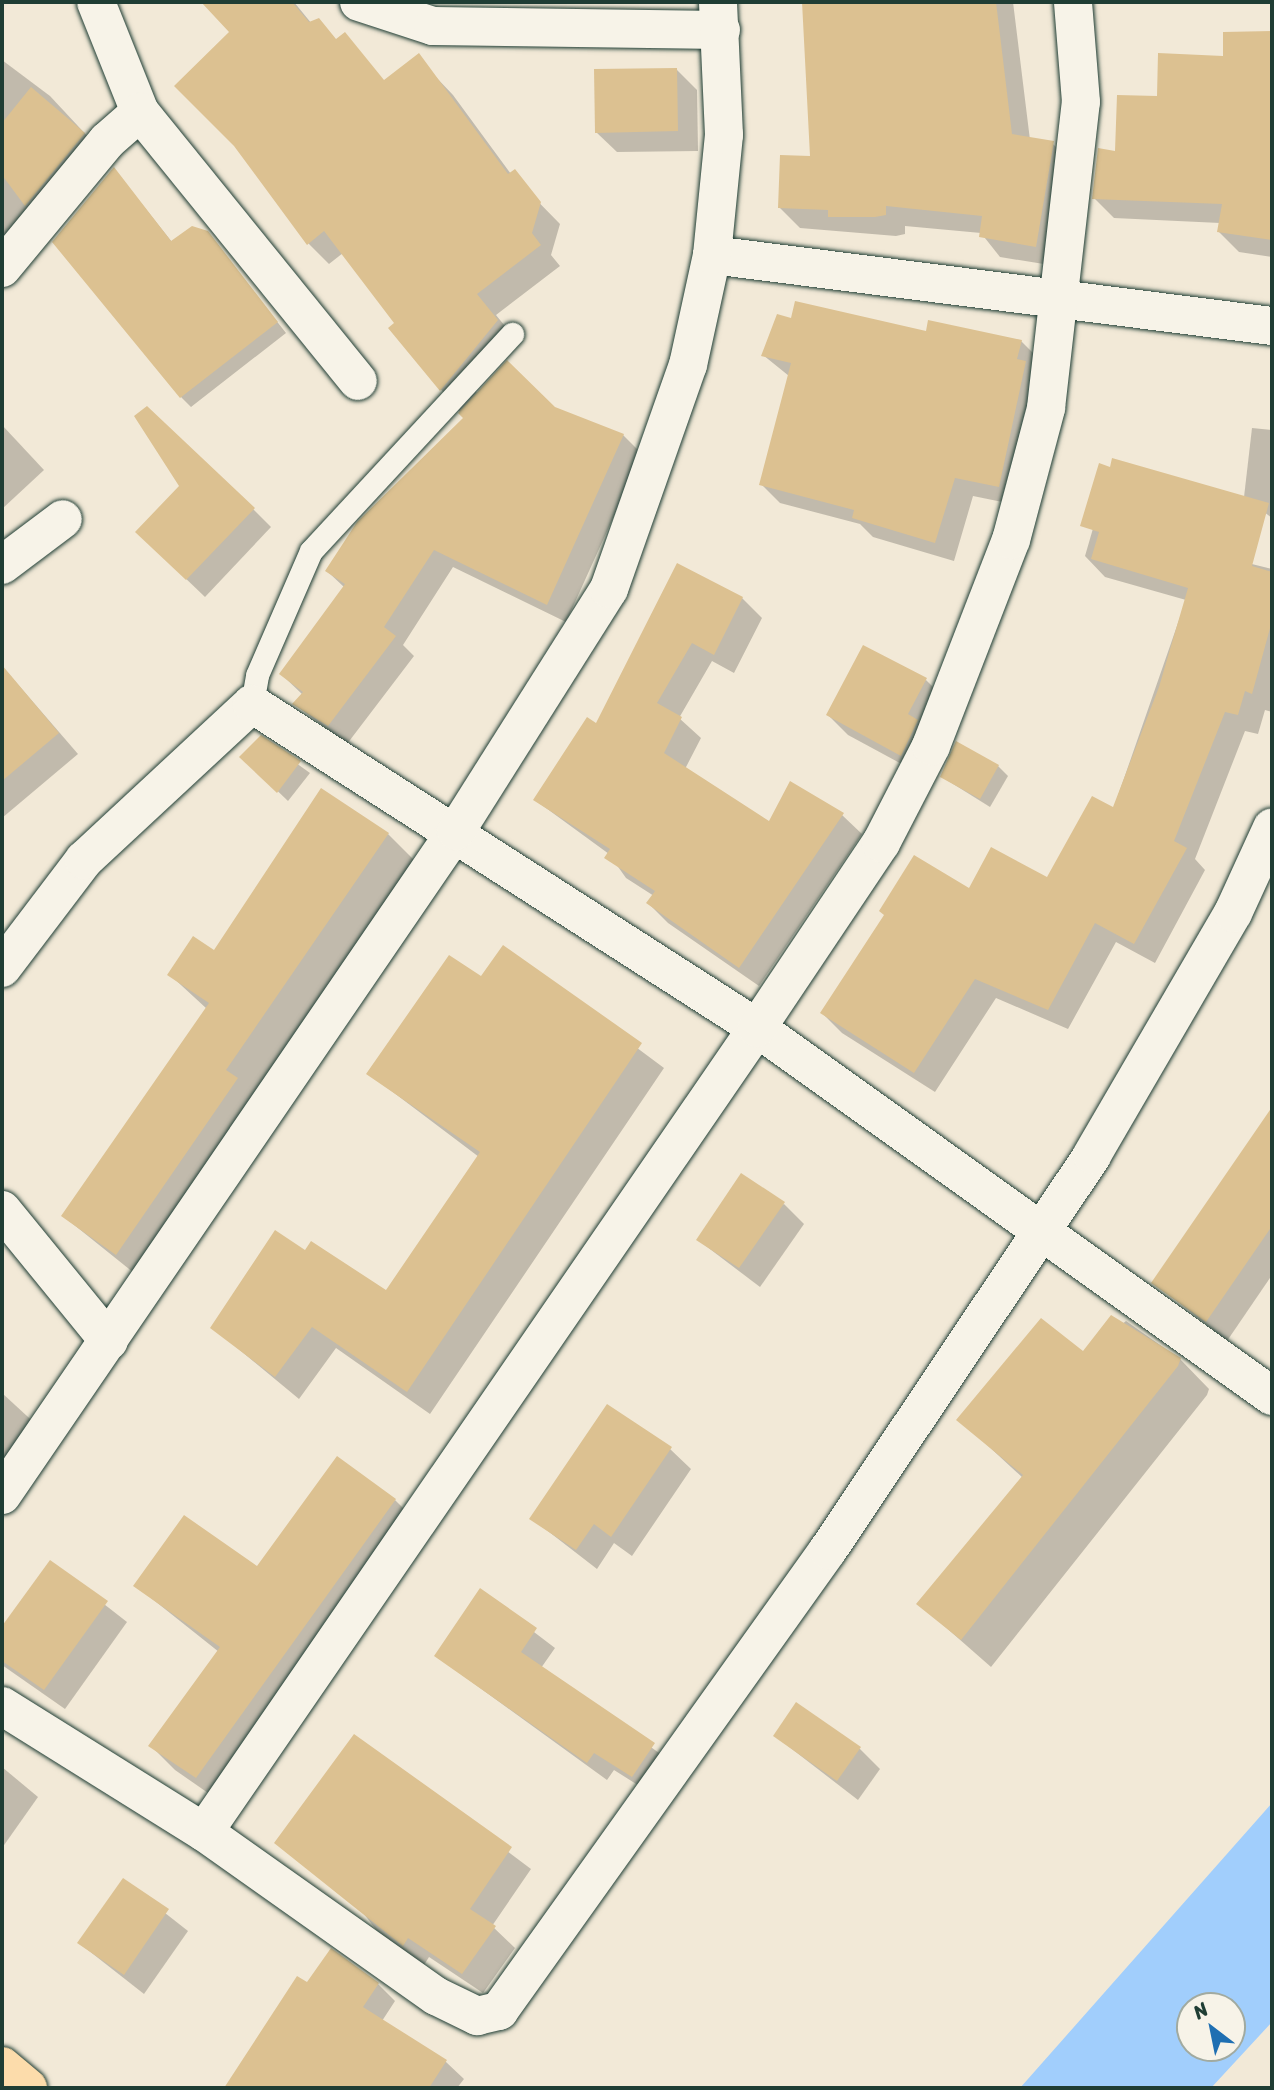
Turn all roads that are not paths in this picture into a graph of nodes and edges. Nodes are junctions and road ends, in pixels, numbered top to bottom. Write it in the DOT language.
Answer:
graph roads {
  1 [pos="96,2"];
  2 [pos="362,2"];
  3 [pos="1073,2"];
  4 [pos="720,16"];
  5 [pos="140,113"];
  6 [pos="712,255"];
  7 [pos="2,268"];
  8 [pos="1079,300"];
  9 [pos="1272,326"];
  10 [pos="512,334"];
  11 [pos="359,381"];
  12 [pos="63,519"];
  13 [pos="2,565"];
  14 [pos="252,704"];
  15 [pos="1272,828"];
  16 [pos="456,831"];
  17 [pos="2,968"];
  18 [pos="758,1028"];
  19 [pos="2,1210"];
  20 [pos="1041,1230"];
  21 [pos="108,1341"];
  22 [pos="1272,1396"];
  23 [pos="2,1495"];
  24 [pos="2,1706"];
  25 [pos="204,1832"];
  26 [pos="2,2066"];
  27 [pos="28,2088"];
  1 -- 5 [label="street"];
  2 -- 4 [label="street"];
  3 -- 8 [label="street"];
  4 -- 6 [label="street"];
  5 -- 7 [label="street"];
  5 -- 11 [label="street"];
  6 -- 8 [label="street"];
  6 -- 16 [label="street"];
  8 -- 9 [label="street"];
  8 -- 18 [label="street"];
  10 -- 14 [label="lane"];
  12 -- 13 [label="street"];
  14 -- 16 [label="street"];
  14 -- 17 [label="street"];
  15 -- 20 [label="street"];
  16 -- 18 [label="street"];
  16 -- 21 [label="street"];
  18 -- 20 [label="street"];
  18 -- 25 [label="street"];
  19 -- 21 [label="street"];
  20 -- 22 [label="street"];
  20 -- 25 [label="street"];
  21 -- 23 [label="street"];
  24 -- 25 [label="street"];
  26 -- 27 [label="highway"];
}
